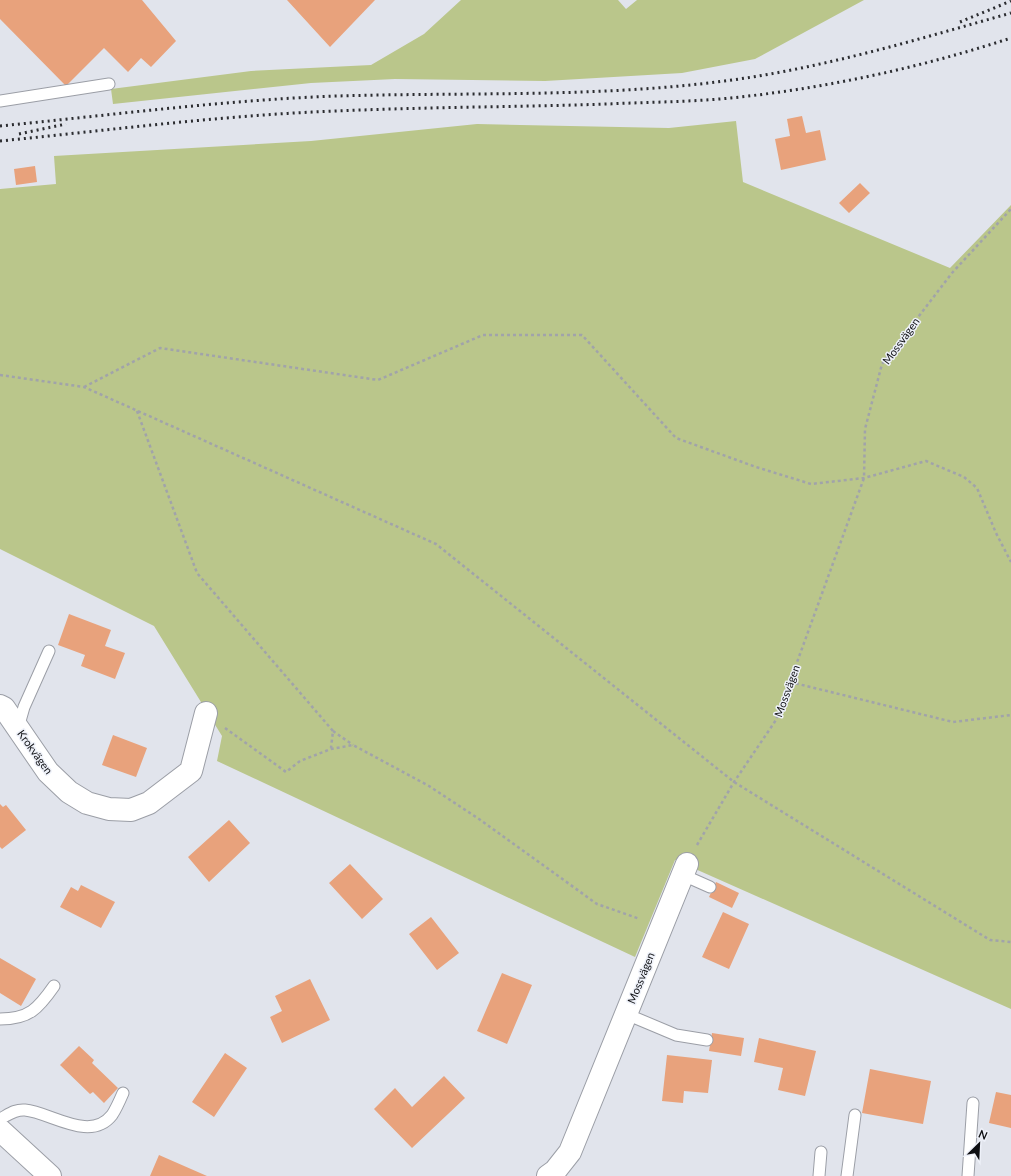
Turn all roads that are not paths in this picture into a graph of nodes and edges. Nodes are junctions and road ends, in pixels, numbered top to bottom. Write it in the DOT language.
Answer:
graph roads {
  1 [pos="109,84"];
  2 [pos="0,101"];
  3 [pos="49,651"];
  4 [pos="0,706"];
  5 [pos="206,713"];
  6 [pos="18,728"];
  7 [pos="685,869"];
  8 [pos="710,887"];
  9 [pos="54,986"];
  10 [pos="626,1014"];
  11 [pos="0,1020"];
  12 [pos="707,1040"];
  13 [pos="123,1094"];
  14 [pos="972,1103"];
  15 [pos="855,1115"];
  16 [pos="0,1119"];
  17 [pos="0,1130"];
  18 [pos="821,1152"];
  19 [pos="557,1174"];
  20 [pos="50,1176"];
  21 [pos="819,1176"];
  22 [pos="847,1176"];
  23 [pos="968,1176"];
  1 -- 2 [label="lane"];
  3 -- 6 [label="lane"];
  4 -- 6 [label="street, Krokvägen"];
  5 -- 6 [label="street, Krokvägen"];
  7 -- 8 [label="lane"];
  7 -- 10 [label="street, Mossvägen"];
  9 -- 11 [label="lane"];
  10 -- 12 [label="lane"];
  10 -- 19 [label="street, Mossvägen"];
  13 -- 16 [label="lane"];
  14 -- 23 [label="lane"];
  15 -- 22 [label="lane"];
  17 -- 20 [label="street"];
  18 -- 21 [label="lane"];
}
